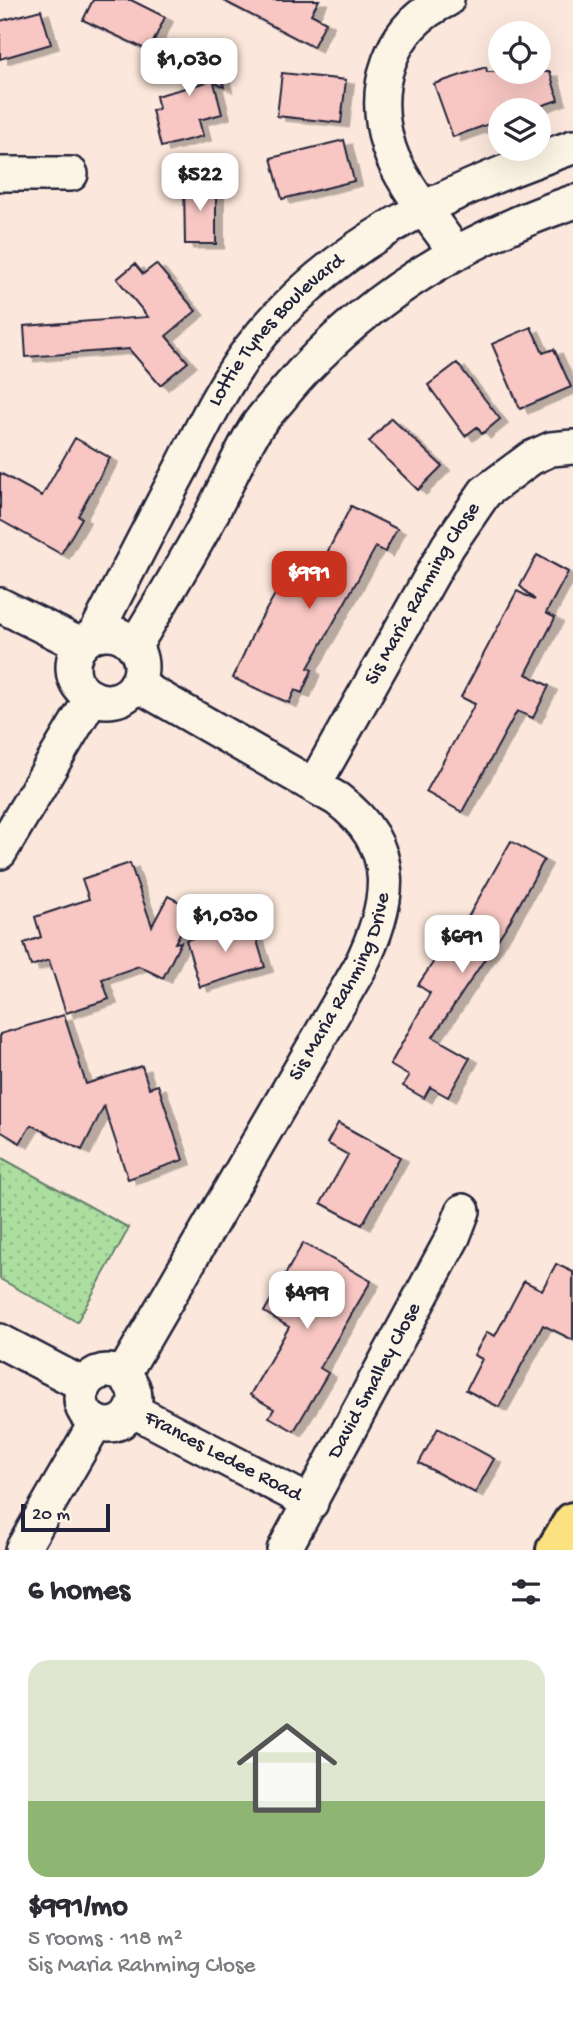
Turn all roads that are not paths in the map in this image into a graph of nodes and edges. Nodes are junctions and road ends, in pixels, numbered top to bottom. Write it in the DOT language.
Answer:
graph roads {
  1 [pos="447,0"];
  2 [pos="573,147"];
  3 [pos="0,174"];
  4 [pos="71,174"];
  5 [pos="573,202"];
  6 [pos="425,207"];
  7 [pos="455,251"];
  8 [pos="573,447"];
  9 [pos="0,605"];
  10 [pos="88,640"];
  11 [pos="134,647"];
  12 [pos="136,684"];
  13 [pos="92,697"];
  14 [pos="314,785"];
  15 [pos="0,852"];
  16 [pos="463,1211"];
  17 [pos="0,1341"];
  18 [pos="123,1376"];
  19 [pos="85,1385"];
  20 [pos="132,1410"];
  21 [pos="96,1422"];
  22 [pos="311,1503"];
  23 [pos="573,1522"];
  24 [pos="22,1550"];
  25 [pos="284,1550"];
  26 [pos="556,1550"];
  1 -- 6 [label="street"];
  2 -- 6 [label="street, Lottie Tynes Boulevard"];
  3 -- 4 [label="street"];
  5 -- 7 [label="street, Lottie Tynes Boulevard"];
  6 -- 7 [label="street"];
  6 -- 10 [label="street, Lottie Tynes Boulevard"];
  7 -- 11 [label="street, Lottie Tynes Boulevard"];
  8 -- 14 [label="street, Sis Maria Rahming Close"];
  9 -- 10 [label="street"];
  10 -- 11 [label="street"];
  10 -- 13 [label="street"];
  11 -- 12 [label="street"];
  12 -- 13 [label="street"];
  12 -- 14 [label="street, Sis Maria Rahming Drive"];
  13 -- 15 [label="street"];
  14 -- 18 [label="street, Sis Maria Rahming Drive"];
  16 -- 22 [label="street, David Smalley Close"];
  17 -- 19 [label="street"];
  18 -- 19 [label="street"];
  18 -- 20 [label="street"];
  19 -- 21 [label="street"];
  20 -- 21 [label="street"];
  20 -- 22 [label="street, Frances Ledee Road"];
  21 -- 24 [label="street"];
  22 -- 25 [label="street, David Smalley Close"];
  23 -- 26 [label="highway"];
}
